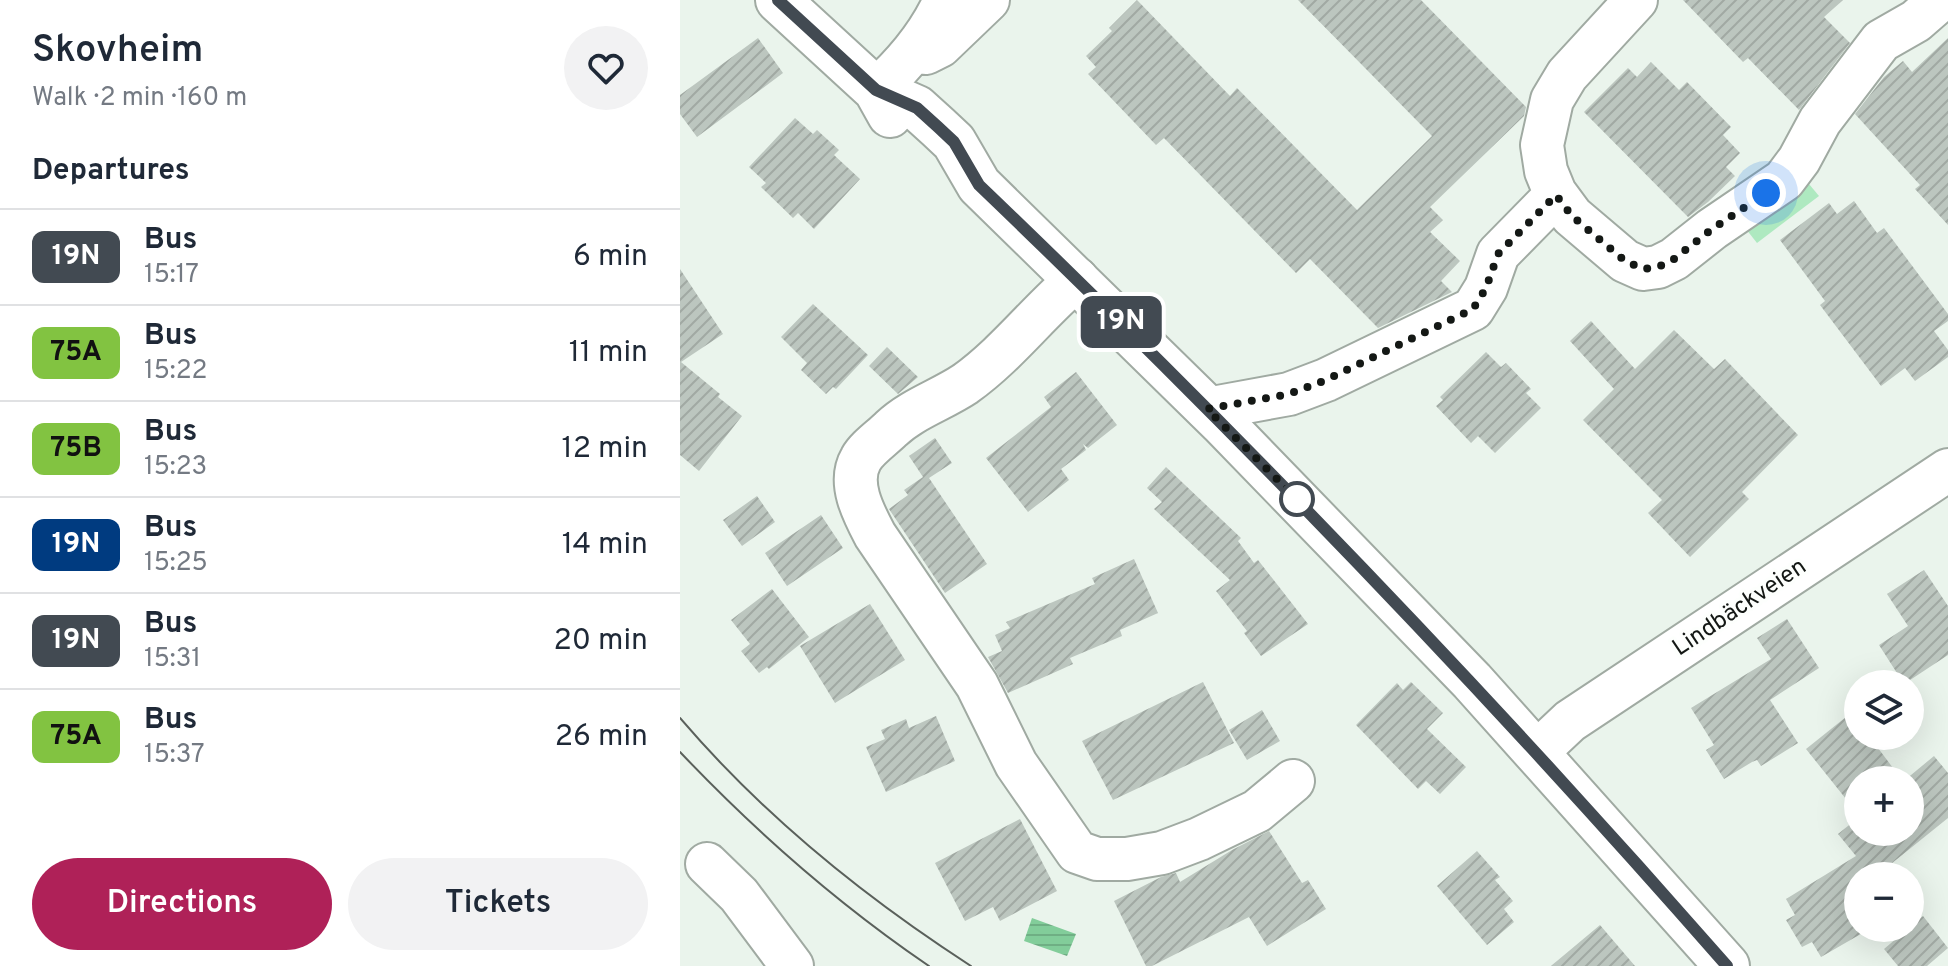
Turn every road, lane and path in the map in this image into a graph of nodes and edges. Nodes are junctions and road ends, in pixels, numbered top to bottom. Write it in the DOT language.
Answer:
graph roads {
  1 [pos="778,0"];
  2 [pos="988,0"];
  3 [pos="1019,0"];
  4 [pos="1636,0"];
  5 [pos="1940,0"];
  6 [pos="949,17"];
  7 [pos="890,78"];
  8 [pos="1556,195"];
  9 [pos="1077,279"];
  10 [pos="1207,409"];
  11 [pos="1948,470"];
  12 [pos="1537,752"];
  13 [pos="1293,781"];
  14 [pos="707,864"];
  15 [pos="792,966"];
  16 [pos="1727,966"];
  1 -- 7 [label="main road"];
  2 -- 6 [label="street"];
  3 -- 6 [label="street"];
  4 -- 8 [label="street"];
  5 -- 8 [label="street"];
  6 -- 7 [label="street"];
  7 -- 9 [label="main road"];
  8 -- 10 [label="street"];
  9 -- 10 [label="main road"];
  9 -- 13 [label="street"];
  10 -- 12 [label="main road"];
  11 -- 12 [label="street, Lindbäckveien"];
  12 -- 16 [label="main road"];
  14 -- 15 [label="street"];
}
